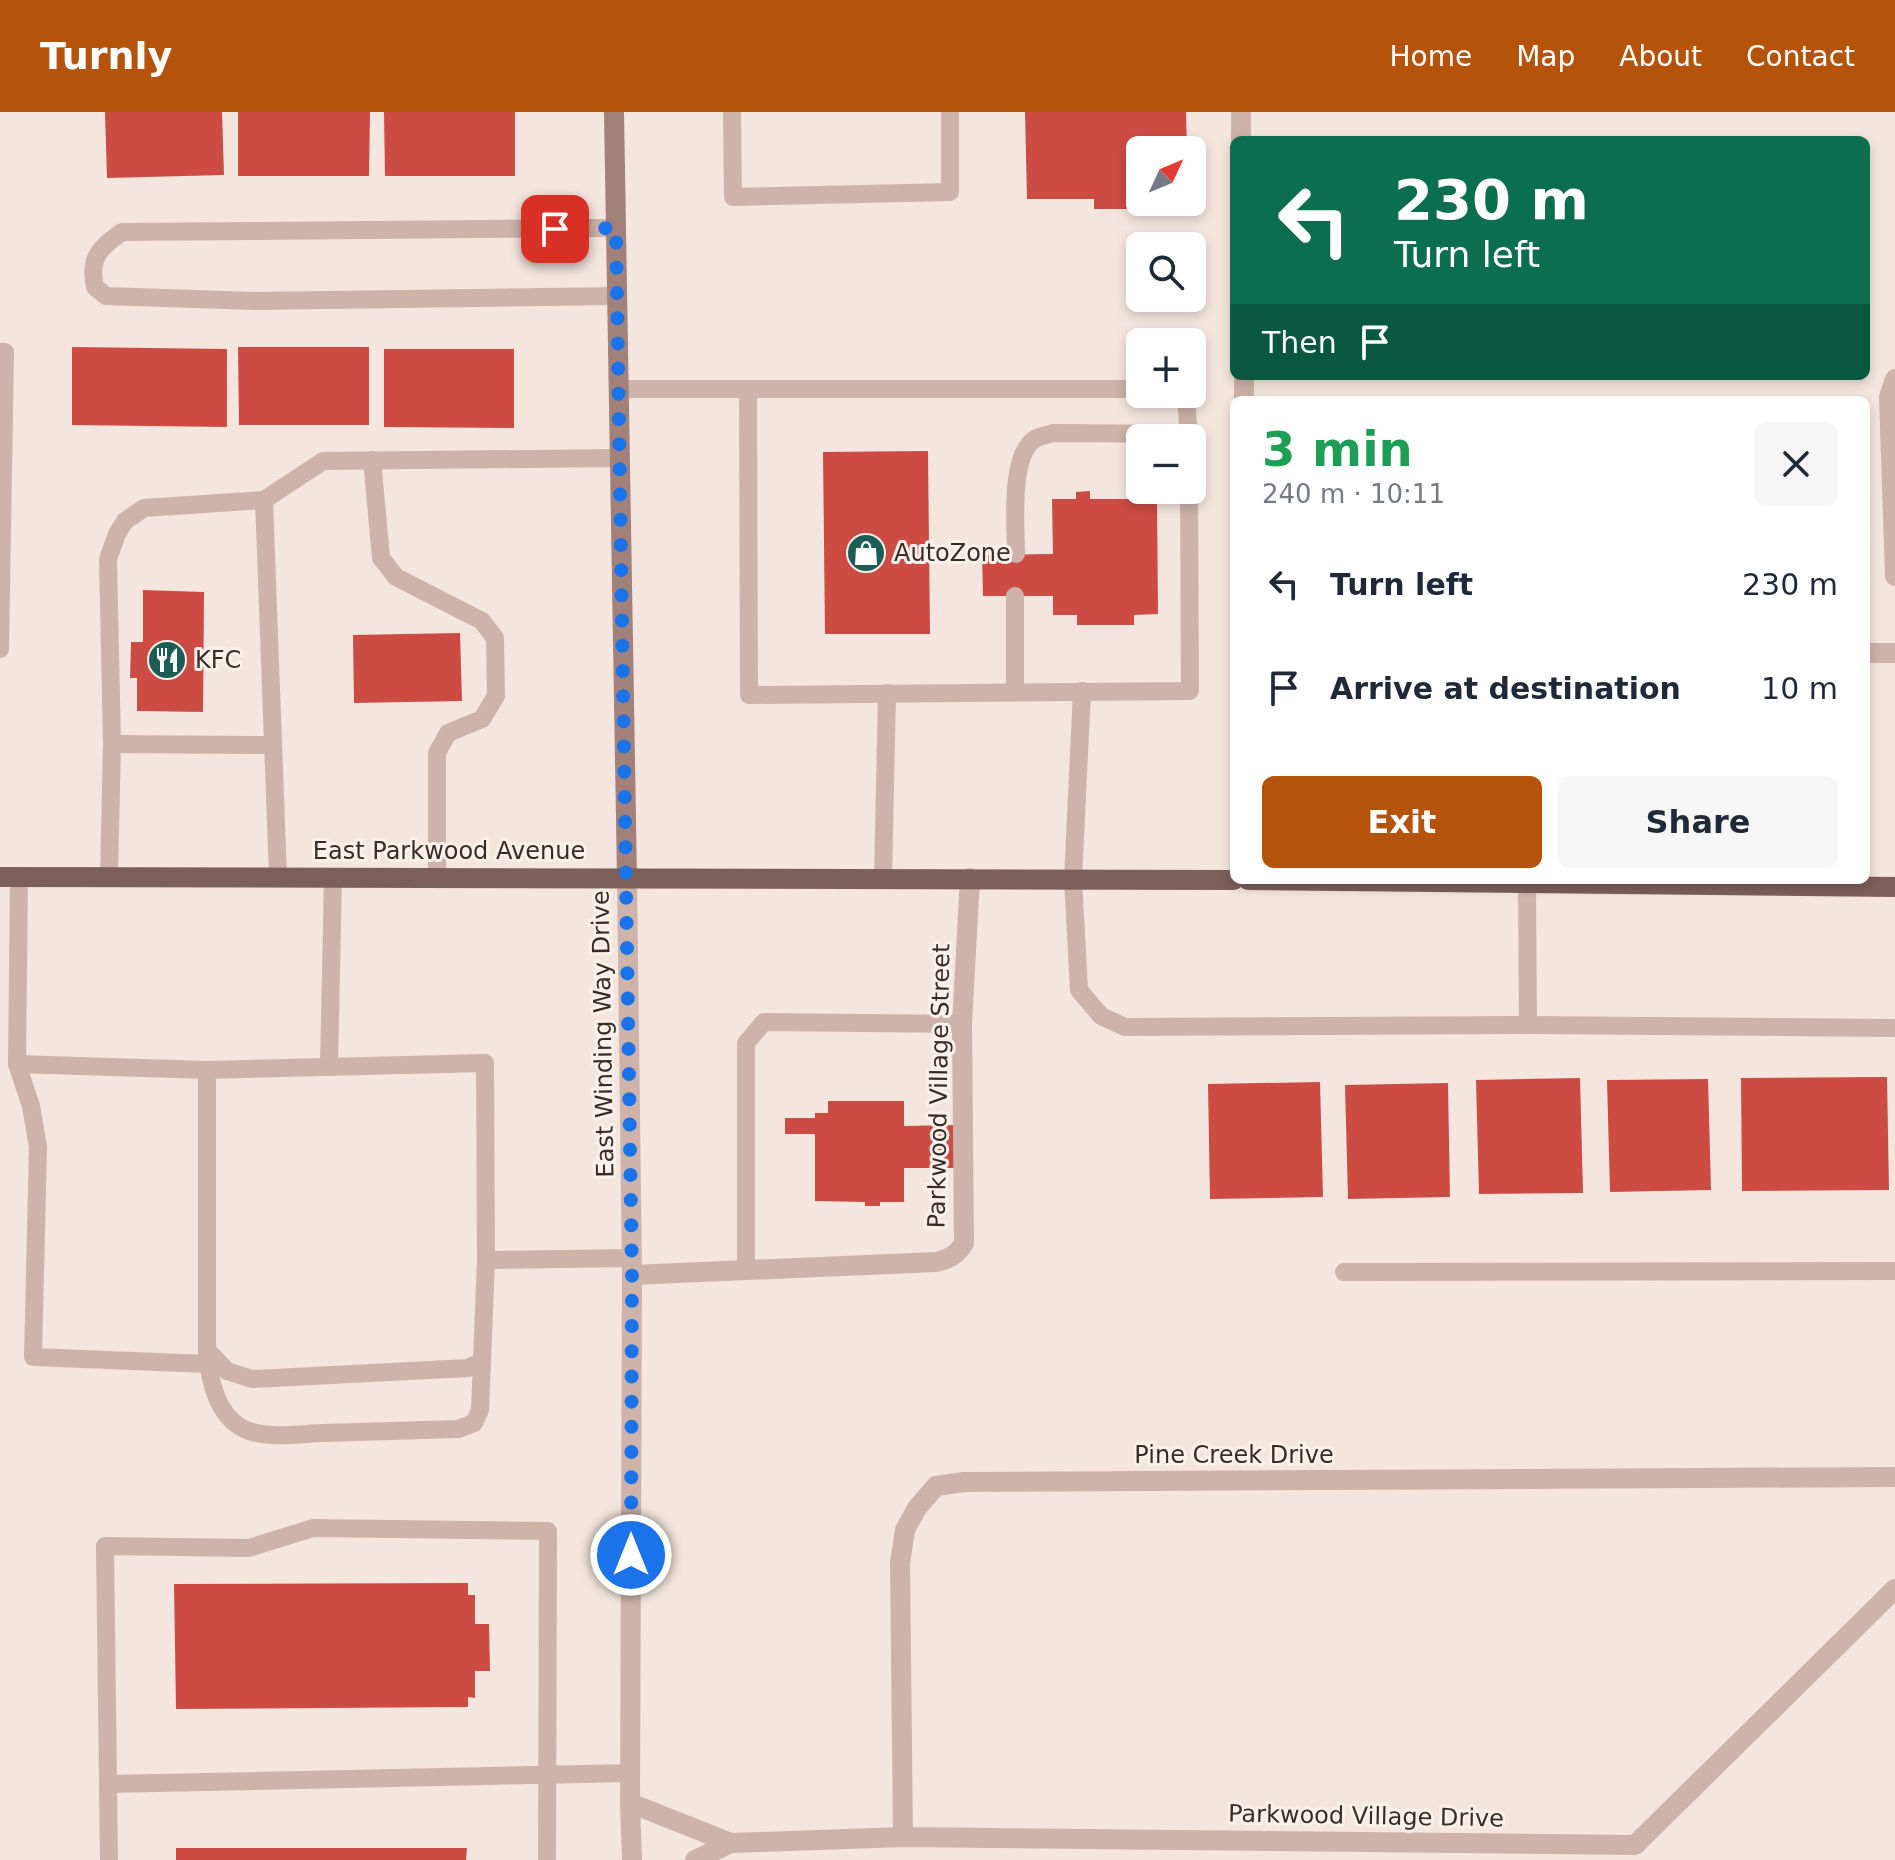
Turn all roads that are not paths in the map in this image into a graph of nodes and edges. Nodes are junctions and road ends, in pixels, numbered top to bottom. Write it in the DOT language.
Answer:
graph roads {
  1 [pos="614,112"];
  2 [pos="732,112"];
  3 [pos="950,112"];
  4 [pos="1241,112"];
  5 [pos="1241,136"];
  6 [pos="616,228"];
  7 [pos="617,296"];
  8 [pos="0,352"];
  9 [pos="1895,379"];
  10 [pos="619,389"];
  11 [pos="1126,389"];
  12 [pos="748,390"];
  13 [pos="1126,435"];
  14 [pos="620,458"];
  15 [pos="372,460"];
  16 [pos="264,500"];
  17 [pos="1189,504"];
  18 [pos="1016,554"];
  19 [pos="1895,576"];
  20 [pos="1015,596"];
  21 [pos="0,649"];
  22 [pos="1870,653"];
  23 [pos="1895,653"];
  24 [pos="1082,691"];
  25 [pos="1015,692"];
  26 [pos="887,693"];
  27 [pos="112,744"];
  28 [pos="272,745"];
  29 [pos="10,877"];
  30 [pos="109,877"];
  31 [pos="278,877"];
  32 [pos="333,877"];
  33 [pos="437,877"];
  34 [pos="627,878"];
  35 [pos="883,878"];
  36 [pos="970,878"];
  37 [pos="1073,879"];
  38 [pos="1230,880"];
  39 [pos="1527,884"];
  40 [pos="1619,884"];
  41 [pos="1895,887"];
  42 [pos="962,1024"];
  43 [pos="1528,1025"];
  44 [pos="1895,1028"];
  45 [pos="17,1064"];
  46 [pos="329,1067"];
  47 [pos="207,1070"];
  48 [pos="486,1260"];
  49 [pos="632,1266"];
  50 [pos="746,1270"];
  51 [pos="1895,1271"];
  52 [pos="1344,1272"];
  53 [pos="207,1357"];
  54 [pos="482,1361"];
  55 [pos="1895,1477"];
  56 [pos="1894,1592"];
  57 [pos="631,1773"];
  58 [pos="547,1775"];
  59 [pos="108,1784"];
  60 [pos="630,1803"];
  61 [pos="903,1837"];
  62 [pos="731,1843"];
  63 [pos="109,1860"];
  64 [pos="547,1860"];
  65 [pos="632,1860"];
  66 [pos="695,1860"];
  1 -- 6 [label="street, East Winding Way Drive"];
  2 -- 3 [label="lane"];
  4 -- 5 [label="street"];
  6 -- 7 [label="street, East Winding Way Drive"];
  6 -- 7 [label="lane"];
  7 -- 10 [label="street, East Winding Way Drive"];
  8 -- 21 [label="lane"];
  9 -- 19 [label="street"];
  10 -- 12 [label="lane"];
  10 -- 14 [label="street, East Winding Way Drive"];
  11 -- 12 [label="lane"];
  12 -- 26 [label="lane"];
  13 -- 18 [label="lane"];
  14 -- 15 [label="lane"];
  14 -- 34 [label="street, East Winding Way Drive"];
  15 -- 16 [label="lane"];
  15 -- 33 [label="lane"];
  16 -- 27 [label="lane"];
  16 -- 28 [label="lane"];
  17 -- 24 [label="lane"];
  20 -- 25 [label="lane"];
  22 -- 23 [label="street"];
  24 -- 25 [label="lane"];
  24 -- 37 [label="lane"];
  25 -- 26 [label="lane"];
  26 -- 35 [label="lane"];
  27 -- 28 [label="lane"];
  27 -- 30 [label="lane"];
  28 -- 31 [label="lane"];
  29 -- 30 [label="main road, East Parkwood Avenue"];
  29 -- 45 [label="lane"];
  30 -- 31 [label="main road, East Parkwood Avenue"];
  31 -- 32 [label="main road, East Parkwood Avenue"];
  32 -- 33 [label="main road, East Parkwood Avenue"];
  32 -- 46 [label="lane"];
  33 -- 34 [label="main road, East Parkwood Avenue"];
  34 -- 35 [label="main road, East Parkwood Avenue"];
  34 -- 49 [label="street, East Winding Way Drive"];
  35 -- 36 [label="main road, East Parkwood Avenue"];
  36 -- 37 [label="main road, East Parkwood Avenue"];
  36 -- 42 [label="street, Parkwood Village Street"];
  37 -- 38 [label="main road, East Parkwood Avenue"];
  37 -- 43 [label="lane"];
  39 -- 43 [label="lane"];
  40 -- 41 [label="main road"];
  42 -- 50 [label="street, Parkwood Village Street"];
  42 -- 50 [label="lane"];
  43 -- 44 [label="lane"];
  45 -- 47 [label="lane"];
  45 -- 53 [label="lane"];
  46 -- 47 [label="lane"];
  46 -- 48 [label="lane"];
  47 -- 53 [label="lane"];
  48 -- 49 [label="lane"];
  48 -- 54 [label="lane"];
  49 -- 50 [label="street, Parkwood Village Street"];
  49 -- 57 [label="street, East Winding Way Drive"];
  51 -- 52 [label="lane"];
  53 -- 54 [label="lane"];
  53 -- 54 [label="lane"];
  55 -- 61 [label="street, Pine Creek Drive"];
  56 -- 61 [label="street, Parkwood Village Drive"];
  57 -- 58 [label="lane"];
  57 -- 60 [label="street, East Winding Way Drive"];
  58 -- 59 [label="lane"];
  58 -- 59 [label="lane"];
  58 -- 64 [label="lane"];
  59 -- 63 [label="lane"];
  60 -- 62 [label="street, Parkwood Village Drive"];
  60 -- 65 [label="street, East Winding Way Drive"];
  61 -- 62 [label="street, Parkwood Village Drive"];
  62 -- 66 [label="street, Parkwood Village Drive"];
}
